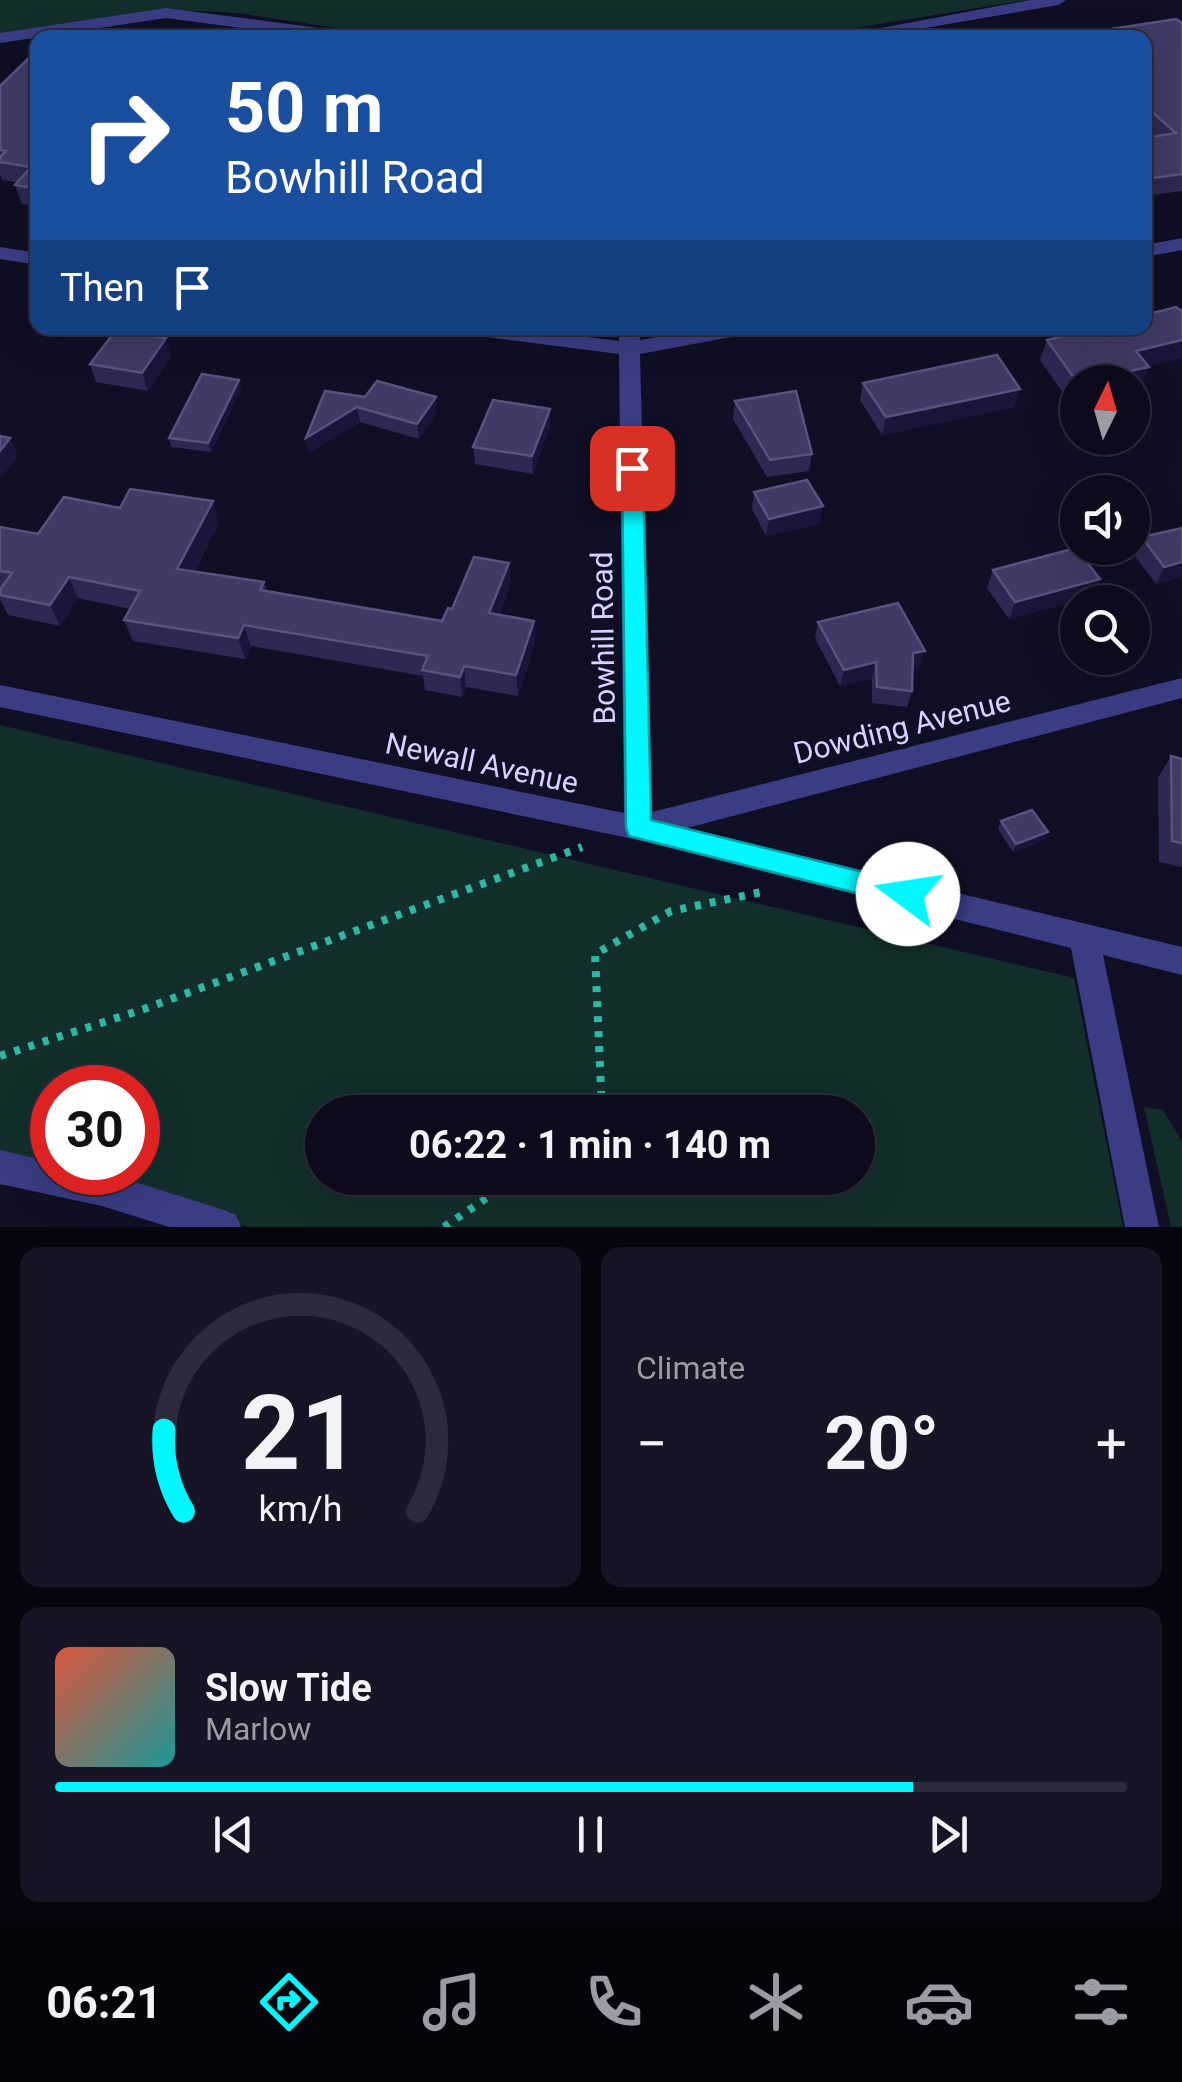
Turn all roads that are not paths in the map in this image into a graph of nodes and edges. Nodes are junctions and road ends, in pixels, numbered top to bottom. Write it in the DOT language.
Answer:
graph roads {
  1 [pos="1058,0"];
  2 [pos="53,30"];
  3 [pos="296,30"];
  4 [pos="883,30"];
  5 [pos="30,33"];
  6 [pos="0,38"];
  7 [pos="1182,244"];
  8 [pos="1152,250"];
  9 [pos="0,254"];
  10 [pos="30,258"];
  11 [pos="582,335"];
  12 [pos="664,335"];
  13 [pos="630,338"];
  14 [pos="1182,688"];
  15 [pos="0,696"];
  16 [pos="638,828"];
  17 [pos="1084,938"];
  18 [pos="1182,962"];
  19 [pos="0,1168"];
  20 [pos="224,1227"];
  21 [pos="1142,1227"];
  1 -- 4 [label="street"];
  2 -- 3 [label="street"];
  5 -- 6 [label="street"];
  7 -- 8 [label="street"];
  9 -- 10 [label="street"];
  11 -- 13 [label="street"];
  12 -- 13 [label="street"];
  13 -- 16 [label="street, Bowhill Road"];
  14 -- 16 [label="street, Dowding Avenue"];
  15 -- 16 [label="street, Newall Avenue"];
  16 -- 17 [label="street, Newall Avenue"];
  17 -- 18 [label="street, Newall Avenue"];
  17 -- 21 [label="street"];
  19 -- 20 [label="street"];
}
